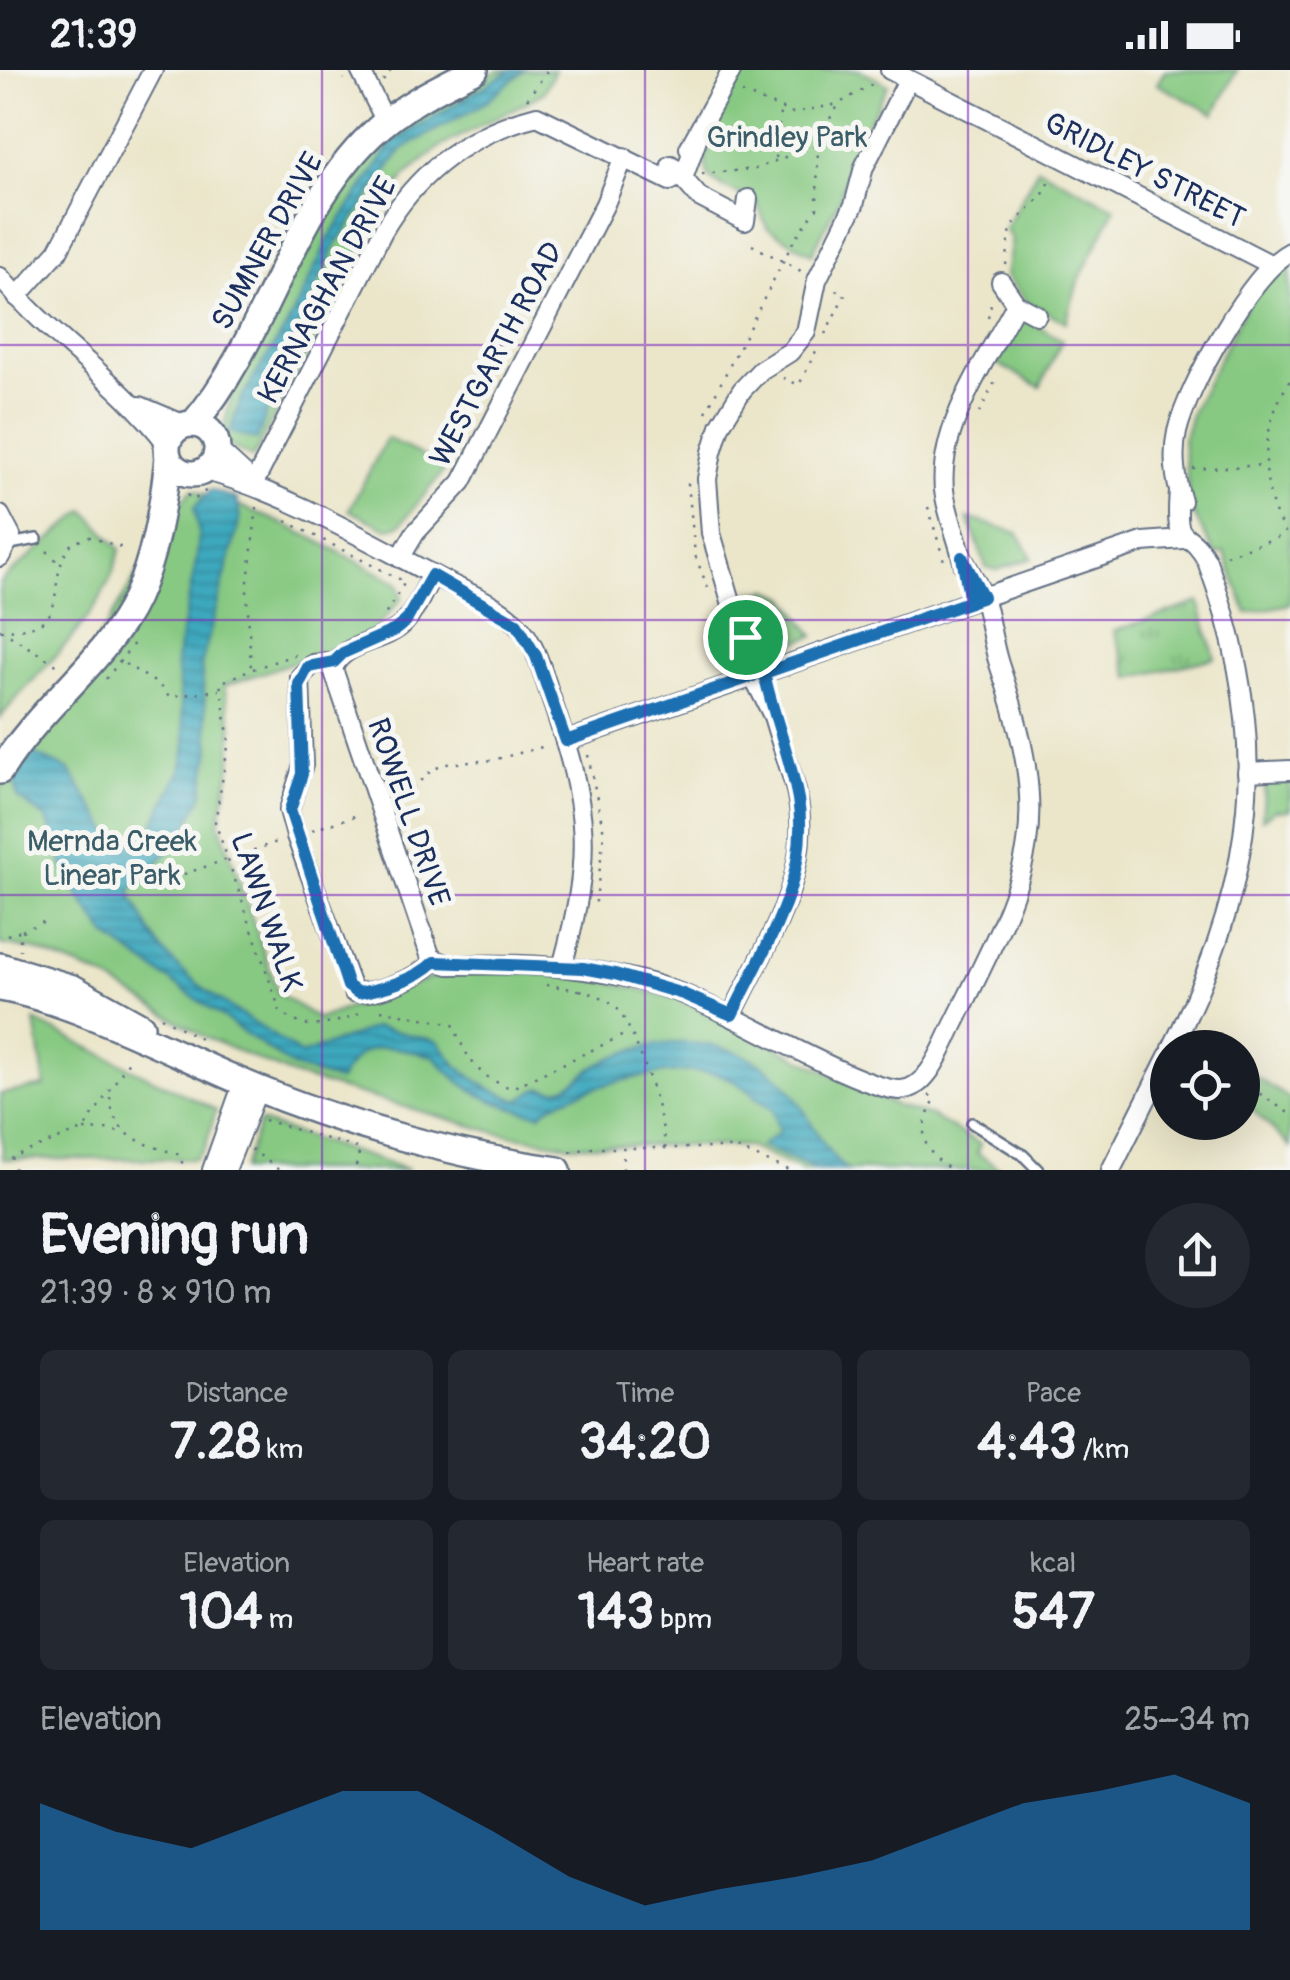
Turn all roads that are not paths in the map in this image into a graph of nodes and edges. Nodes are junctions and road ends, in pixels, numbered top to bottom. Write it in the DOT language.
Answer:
graph roads {
  1 [pos="152,70"];
  2 [pos="475,70"];
  3 [pos="887,70"];
  4 [pos="362,73"];
  5 [pos="729,77"];
  6 [pos="908,80"];
  7 [pos="391,118"];
  8 [pos="629,160"];
  9 [pos="679,171"];
  10 [pos="748,199"];
  11 [pos="1290,252"];
  12 [pos="1270,264"];
  13 [pos="0,277"];
  14 [pos="1001,282"];
  15 [pos="16,296"];
  16 [pos="1016,304"];
  17 [pos="1037,315"];
  18 [pos="225,386"];
  19 [pos="135,403"];
  20 [pos="189,424"];
  21 [pos="168,451"];
  22 [pos="210,459"];
  23 [pos="254,483"];
  24 [pos="0,515"];
  25 [pos="158,518"];
  26 [pos="1183,532"];
  27 [pos="37,539"];
  28 [pos="5,550"];
  29 [pos="405,561"];
  30 [pos="432,575"];
  31 [pos="977,599"];
  32 [pos="334,662"];
  33 [pos="757,668"];
  34 [pos="566,741"];
  35 [pos="1247,767"];
  36 [pos="0,770"];
  37 [pos="1287,770"];
  38 [pos="14,955"];
  39 [pos="434,962"];
  40 [pos="562,967"];
  41 [pos="0,988"];
  42 [pos="732,1015"];
  43 [pos="1181,1030"];
  44 [pos="214,1058"];
  45 [pos="250,1086"];
  46 [pos="1150,1092"];
  47 [pos="972,1123"];
  48 [pos="559,1160"];
  49 [pos="212,1170"];
  50 [pos="226,1170"];
  51 [pos="1038,1170"];
  52 [pos="1111,1170"];
  1 -- 15 [label="street"];
  2 -- 7 [label="street, SUMNER DRIVE"];
  3 -- 6 [label="street, GRIDLEY STREET"];
  4 -- 7 [label="street"];
  5 -- 9 [label="street"];
  6 -- 12 [label="street, GRIDLEY STREET"];
  6 -- 33 [label="street"];
  7 -- 18 [label="street, SUMNER DRIVE"];
  8 -- 9 [label="street, KERNAGHAN DRIVE"];
  8 -- 23 [label="street, KERNAGHAN DRIVE"];
  8 -- 29 [label="street, WESTGARTH ROAD"];
  9 -- 10 [label="street"];
  11 -- 12 [label="street"];
  12 -- 26 [label="street"];
  13 -- 15 [label="street"];
  14 -- 16 [label="street"];
  15 -- 19 [label="street"];
  16 -- 17 [label="street"];
  16 -- 31 [label="street"];
  18 -- 20 [label="street, SUMNER DRIVE"];
  18 -- 22 [label="street, SUMNER DRIVE"];
  19 -- 20 [label="street"];
  19 -- 21 [label="street"];
  20 -- 21 [label="street"];
  20 -- 22 [label="street"];
  21 -- 22 [label="street"];
  21 -- 25 [label="street"];
  22 -- 23 [label="street"];
  22 -- 25 [label="street"];
  23 -- 29 [label="street"];
  24 -- 28 [label="street"];
  25 -- 36 [label="street"];
  26 -- 31 [label="street"];
  26 -- 35 [label="street"];
  27 -- 28 [label="lane"];
  29 -- 30 [label="street"];
  30 -- 32 [label="street"];
  30 -- 34 [label="street"];
  31 -- 33 [label="street"];
  31 -- 42 [label="street"];
  32 -- 39 [label="street, ROWELL DRIVE"];
  32 -- 39 [label="street"];
  33 -- 34 [label="street"];
  33 -- 42 [label="street"];
  34 -- 40 [label="street"];
  35 -- 37 [label="street"];
  35 -- 43 [label="street"];
  38 -- 44 [label="street"];
  39 -- 40 [label="street"];
  40 -- 42 [label="street"];
  41 -- 44 [label="street"];
  44 -- 45 [label="street"];
  45 -- 48 [label="street"];
  45 -- 49 [label="street"];
  45 -- 50 [label="street"];
  46 -- 52 [label="street"];
  47 -- 51 [label="lane"];
}
